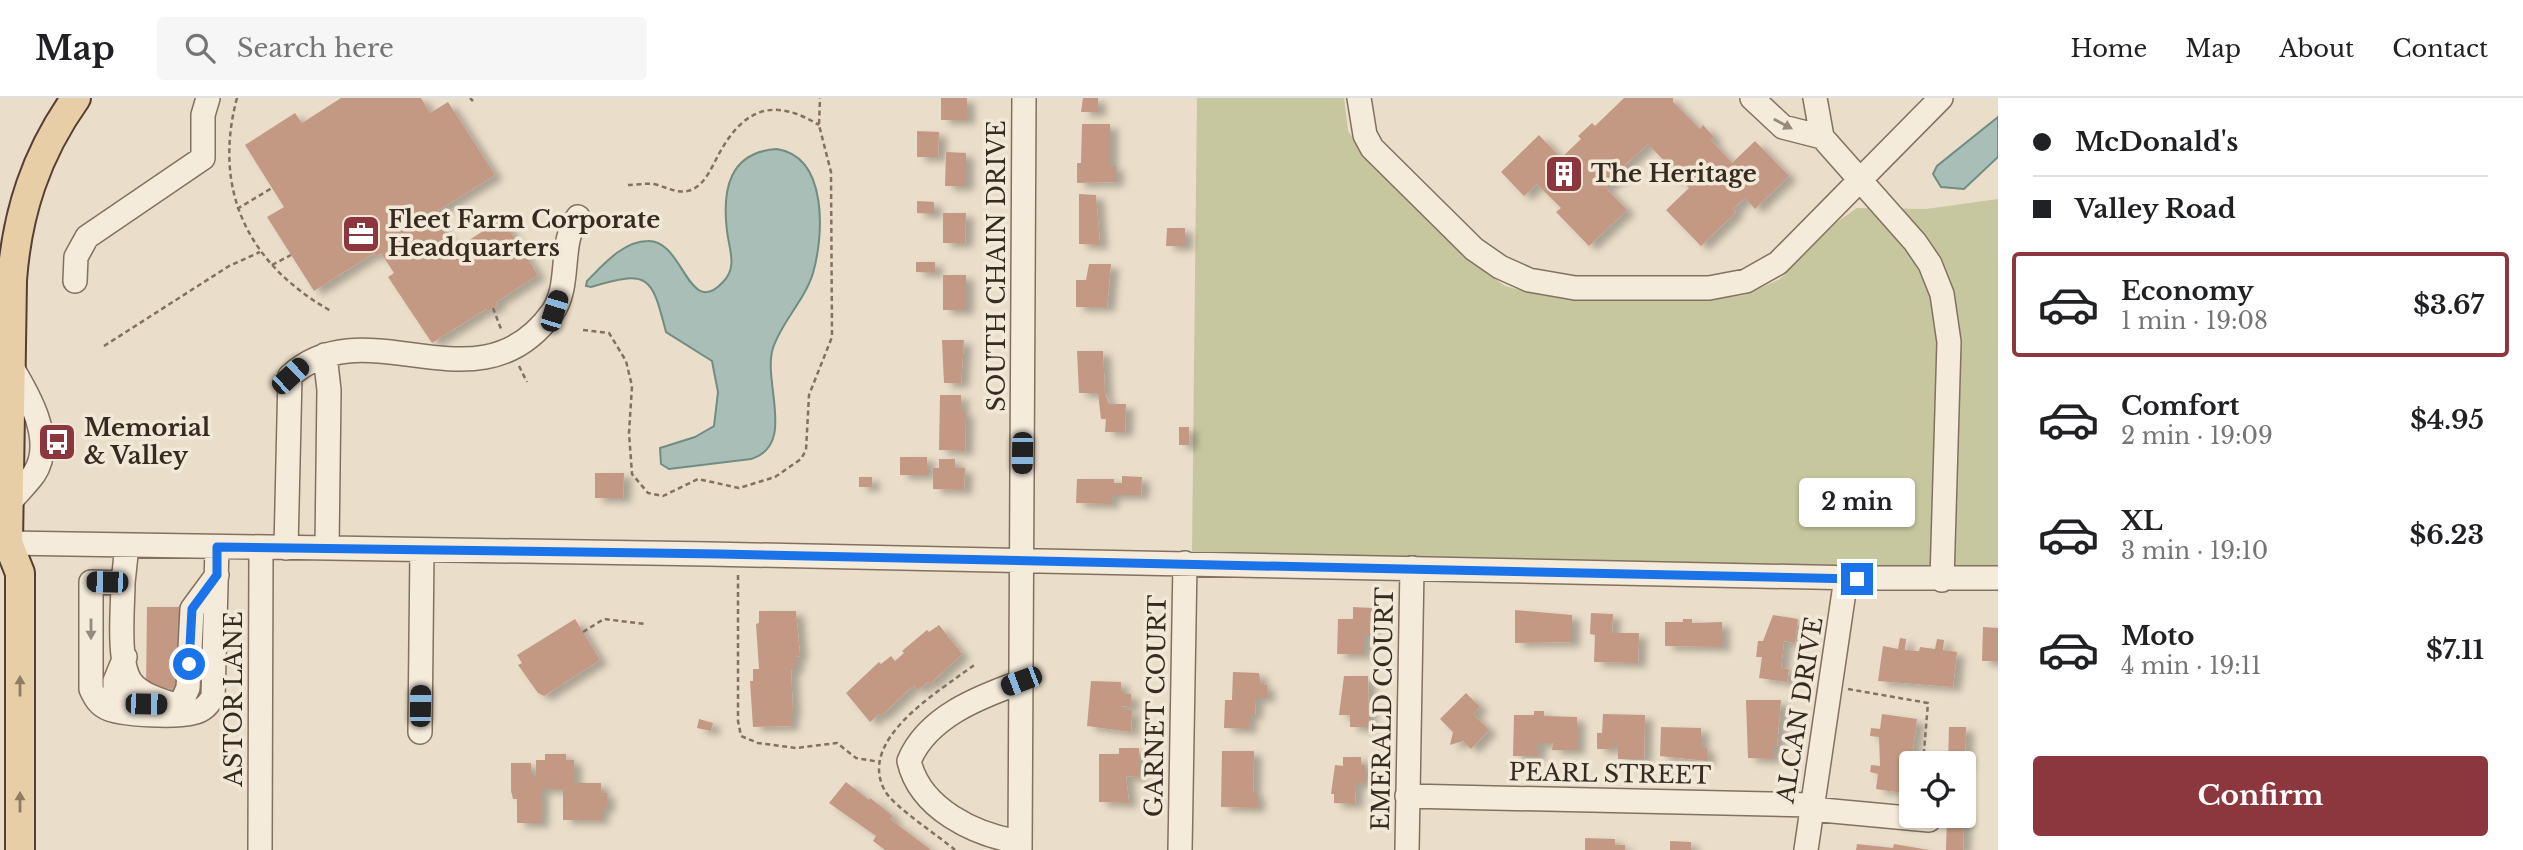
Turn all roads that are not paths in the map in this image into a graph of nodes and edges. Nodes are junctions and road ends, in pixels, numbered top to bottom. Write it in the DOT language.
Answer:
graph roads {
  1 [pos="208,98"];
  2 [pos="1024,98"];
  3 [pos="1359,98"];
  4 [pos="1752,98"];
  5 [pos="1815,98"];
  6 [pos="1941,98"];
  7 [pos="74,99"];
  8 [pos="1822,136"];
  9 [pos="1861,177"];
  10 [pos="578,217"];
  11 [pos="75,281"];
  12 [pos="6,330"];
  13 [pos="326,355"];
  14 [pos="127,545"];
  15 [pos="3,547"];
  16 [pos="217,547"];
  17 [pos="261,548"];
  18 [pos="286,548"];
  19 [pos="327,548"];
  20 [pos="422,550"];
  21 [pos="1021,561"];
  22 [pos="1185,563"];
  23 [pos="1412,568"];
  24 [pos="217,575"];
  25 [pos="1846,578"];
  26 [pos="1998,578"];
  27 [pos="1942,580"];
  28 [pos="123,583"];
  29 [pos="124,647"];
  30 [pos="1021,681"];
  31 [pos="96,701"];
  32 [pos="420,732"];
  33 [pos="1408,796"];
  34 [pos="1812,807"];
  35 [pos="1899,817"];
  36 [pos="1020,846"];
  37 [pos="20,850"];
  38 [pos="260,850"];
  39 [pos="1180,850"];
  40 [pos="1408,850"];
  41 [pos="1806,850"];
  1 -- 11 [label="street"];
  2 -- 21 [label="street, SOUTH CHAIN DRIVE"];
  3 -- 9 [label="street"];
  4 -- 8 [label="street, one-way"];
  5 -- 8 [label="street"];
  6 -- 9 [label="street"];
  7 -- 12 [label="main road"];
  8 -- 9 [label="street"];
  9 -- 27 [label="street"];
  10 -- 13 [label="street"];
  12 -- 15 [label="main road"];
  13 -- 18 [label="street"];
  13 -- 19 [label="street"];
  14 -- 15 [label="street"];
  14 -- 16 [label="street"];
  14 -- 28 [label="street"];
  37 -- 15 [label="main road, one-way"];
  16 -- 17 [label="street"];
  16 -- 24 [label="street"];
  17 -- 18 [label="street"];
  17 -- 38 [label="street, ASTOR LANE"];
  18 -- 19 [label="street"];
  19 -- 20 [label="street"];
  20 -- 21 [label="street"];
  20 -- 32 [label="street"];
  21 -- 22 [label="street"];
  21 -- 30 [label="street, SOUTH CHAIN DRIVE"];
  22 -- 23 [label="street"];
  22 -- 39 [label="street, GARNET COURT"];
  23 -- 25 [label="street"];
  23 -- 33 [label="street, EMERALD COURT"];
  24 -- 29 [label="street"];
  24 -- 31 [label="street"];
  25 -- 27 [label="street"];
  25 -- 34 [label="street, ALCAN DRIVE"];
  26 -- 27 [label="street"];
  28 -- 29 [label="street"];
  28 -- 31 [label="street, one-way"];
  29 -- 31 [label="street"];
  30 -- 36 [label="street, SOUTH CHAIN DRIVE"];
  30 -- 36 [label="street"];
  33 -- 34 [label="street, PEARL STREET"];
  33 -- 40 [label="street, EMERALD COURT"];
  34 -- 35 [label="street, PEARL STREET"];
  34 -- 41 [label="street, ALCAN DRIVE"];
}
